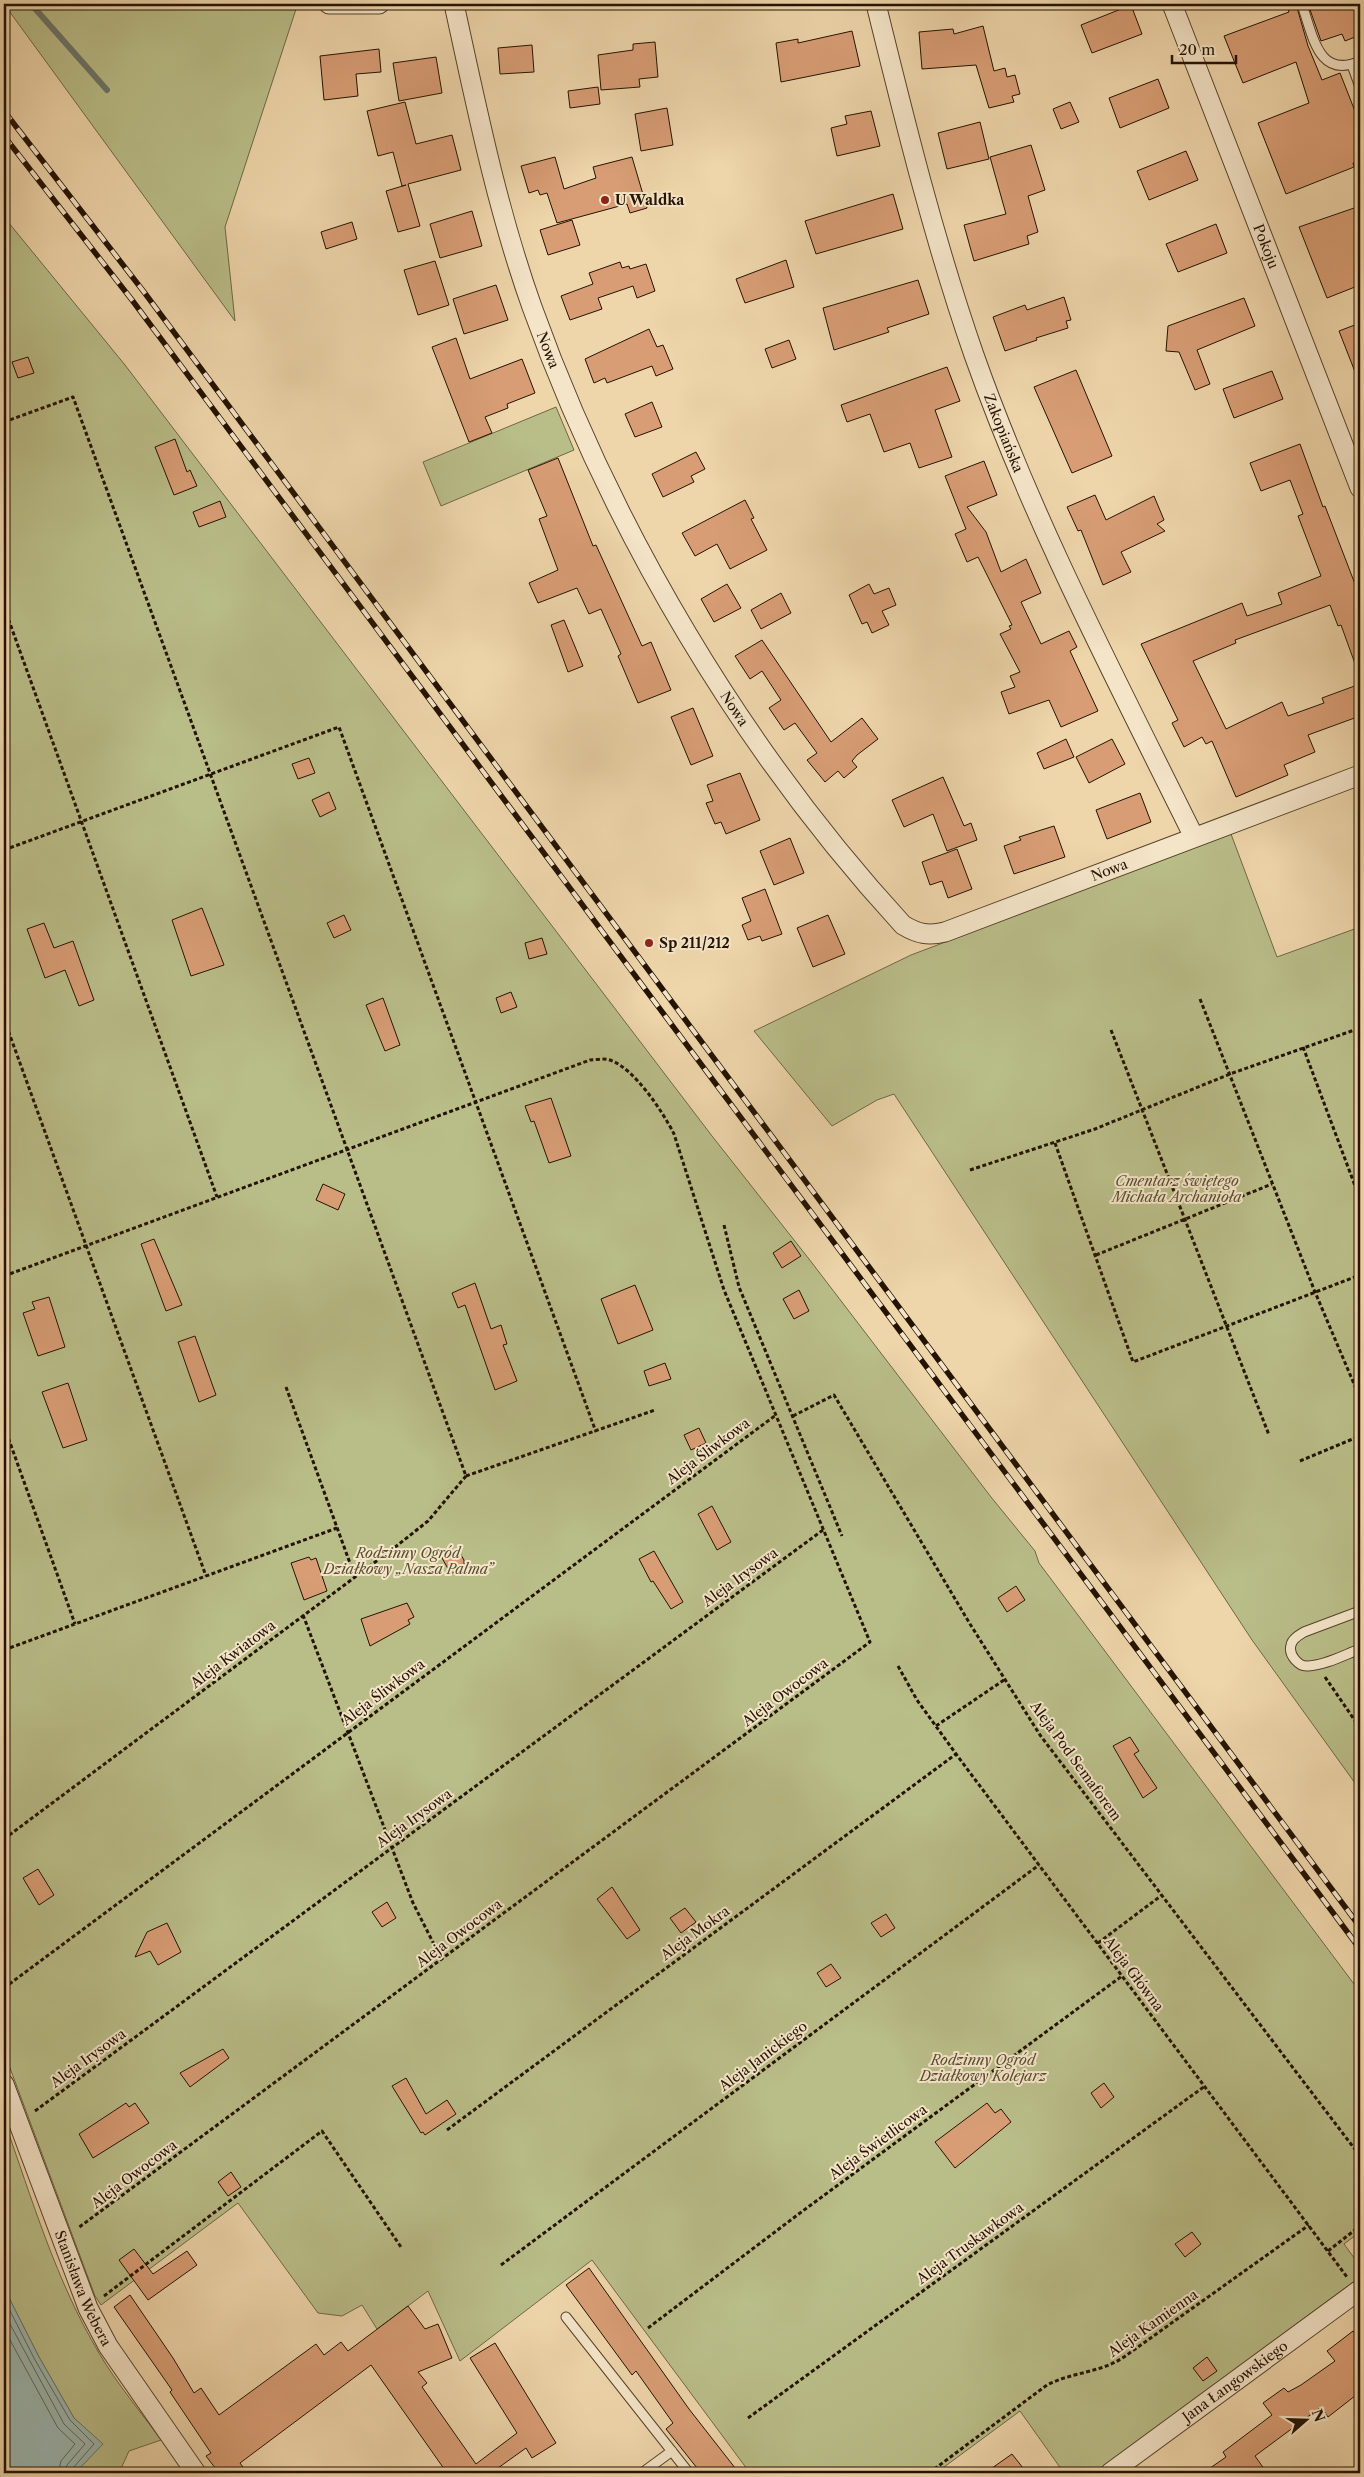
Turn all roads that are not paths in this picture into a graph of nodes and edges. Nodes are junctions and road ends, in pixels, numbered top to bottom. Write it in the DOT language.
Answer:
graph roads {
  1 [pos="329,4"];
  2 [pos="379,4"];
  3 [pos="454,4"];
  4 [pos="876,4"];
  5 [pos="1172,4"];
  6 [pos="1302,5"];
  7 [pos="1356,63"];
  8 [pos="1360,87"];
  9 [pos="1360,488"];
  10 [pos="1360,775"];
  11 [pos="1194,838"];
  12 [pos="1360,1611"];
  13 [pos="1360,1649"];
  14 [pos="4,2084"];
  15 [pos="1359,2292"];
  16 [pos="566,2317"];
  17 [pos="672,2451"];
  18 [pos="194,2472"];
  19 [pos="642,2473"];
  20 [pos="688,2473"];
  21 [pos="1110,2473"];
  1 -- 2 [label="street"];
  3 -- 11 [label="street, Nowa"];
  4 -- 11 [label="street, Zakopiańska"];
  5 -- 9 [label="street, Pokoju"];
  6 -- 7 [label="lane"];
  7 -- 8 [label="lane"];
  10 -- 11 [label="street, Nowa"];
  12 -- 13 [label="lane"];
  14 -- 18 [label="street, Stanisława Webera"];
  15 -- 21 [label="street, Jana Łangowskiego"];
  16 -- 17 [label="lane"];
  17 -- 19 [label="lane"];
  17 -- 20 [label="lane"];
}
